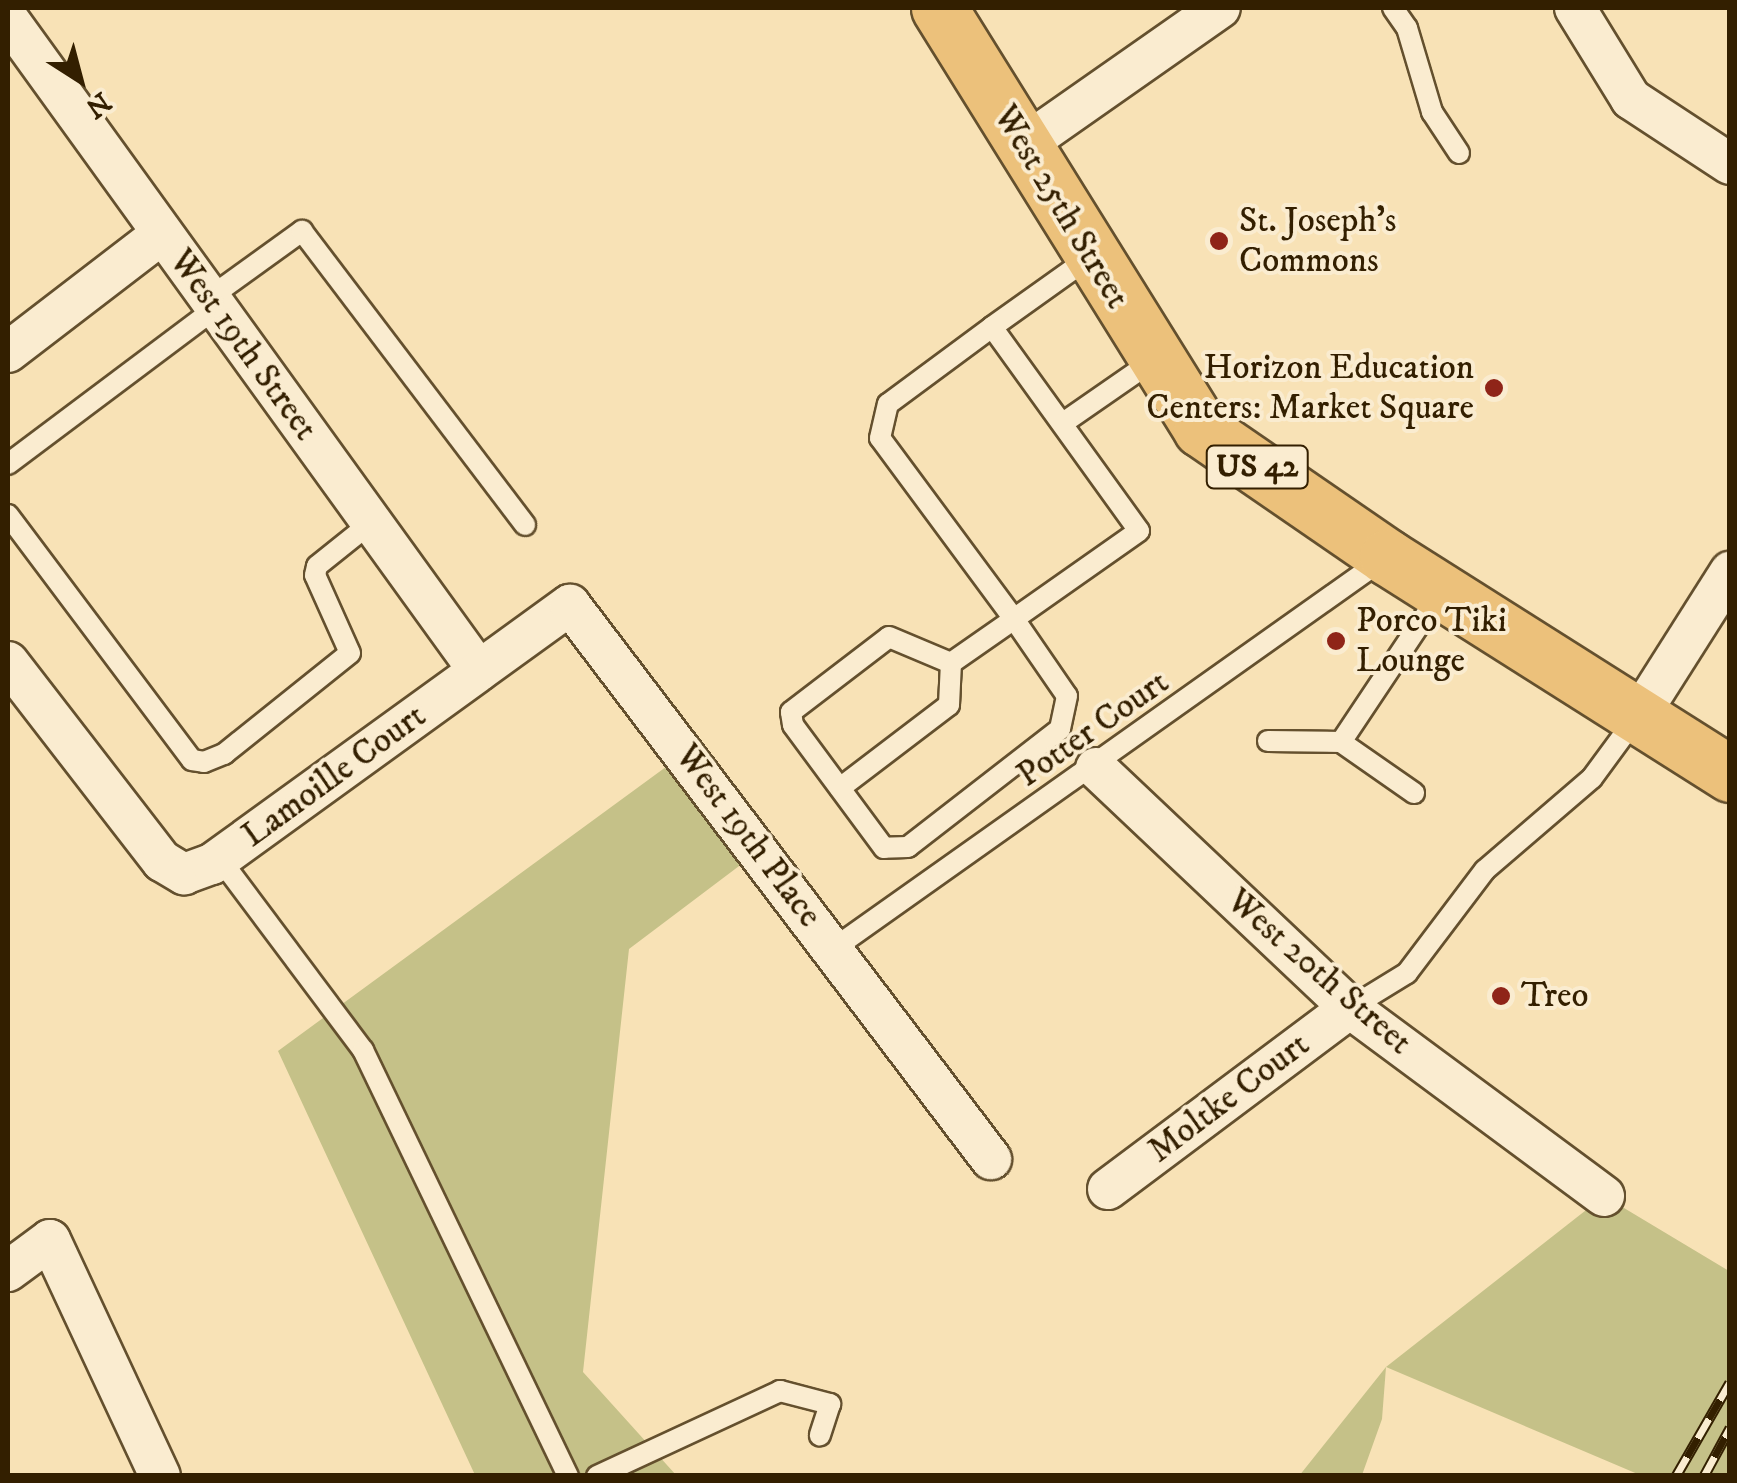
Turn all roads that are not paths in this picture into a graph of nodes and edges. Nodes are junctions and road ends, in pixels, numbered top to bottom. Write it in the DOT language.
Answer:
graph roads {
  1 [pos="939,8"];
  2 [pos="1220,8"];
  3 [pos="1393,8"];
  4 [pos="1575,8"];
  5 [pos="8,19"];
  6 [pos="1024,145"];
  7 [pos="1458,153"];
  8 [pos="1730,164"];
  9 [pos="162,234"];
  10 [pos="1090,257"];
  11 [pos="212,303"];
  12 [pos="992,327"];
  13 [pos="8,352"];
  14 [pos="1154,360"];
  15 [pos="1063,423"];
  16 [pos="8,464"];
  17 [pos="8,515"];
  18 [pos="372,522"];
  19 [pos="525,525"];
  20 [pos="1387,557"];
  21 [pos="1730,572"];
  22 [pos="1441,592"];
  23 [pos="1014,619"];
  24 [pos="8,662"];
  25 [pos="951,663"];
  26 [pos="479,670"];
  27 [pos="1638,716"];
  28 [pos="1268,741"];
  29 [pos="1341,742"];
  30 [pos="1096,768"];
  31 [pos="1730,774"];
  32 [pos="840,788"];
  33 [pos="1414,793"];
  34 [pos="202,866"];
  35 [pos="833,949"];
  36 [pos="1350,1008"];
  37 [pos="990,1159"];
  38 [pos="1108,1189"];
  39 [pos="1604,1196"];
  40 [pos="8,1270"];
  41 [pos="820,1435"];
  42 [pos="160,1476"];
  43 [pos="568,1476"];
  44 [pos="597,1476"];
  1 -- 6 [label="main road, West 25th Street / US 42"];
  2 -- 6 [label="street"];
  3 -- 7 [label="lane"];
  4 -- 8 [label="street"];
  5 -- 9 [label="street, West 19th Street"];
  6 -- 10 [label="main road, West 25th Street / US 42"];
  9 -- 11 [label="street, West 19th Street"];
  9 -- 13 [label="street"];
  10 -- 12 [label="lane"];
  10 -- 14 [label="main road, West 25th Street / US 42"];
  11 -- 16 [label="lane"];
  11 -- 18 [label="street, West 19th Street"];
  11 -- 19 [label="lane"];
  12 -- 15 [label="lane"];
  12 -- 23 [label="lane"];
  14 -- 15 [label="lane"];
  14 -- 20 [label="main road, West 25th Street / US 42"];
  15 -- 23 [label="lane"];
  17 -- 18 [label="lane"];
  18 -- 26 [label="street, West 19th Street"];
  20 -- 22 [label="main road, West 25th Street / US 42"];
  20 -- 30 [label="lane, Potter Court"];
  21 -- 27 [label="street"];
  22 -- 27 [label="main road, West 25th Street / US 42"];
  22 -- 29 [label="lane"];
  23 -- 25 [label="lane"];
  23 -- 32 [label="lane"];
  24 -- 34 [label="street"];
  25 -- 32 [label="lane"];
  25 -- 32 [label="lane"];
  26 -- 34 [label="street, Lamoille Court"];
  26 -- 35 [label="street, West 19th Place"];
  27 -- 31 [label="main road, West 25th Street / US 42"];
  27 -- 36 [label="lane"];
  28 -- 29 [label="lane"];
  29 -- 33 [label="lane"];
  30 -- 35 [label="lane, Potter Court"];
  30 -- 36 [label="street, West 20th Street"];
  34 -- 43 [label="lane"];
  35 -- 37 [label="street, West 19th Place"];
  36 -- 38 [label="street, Moltke Court"];
  36 -- 39 [label="street, West 20th Street"];
  40 -- 42 [label="street"];
  41 -- 44 [label="lane"];
}
